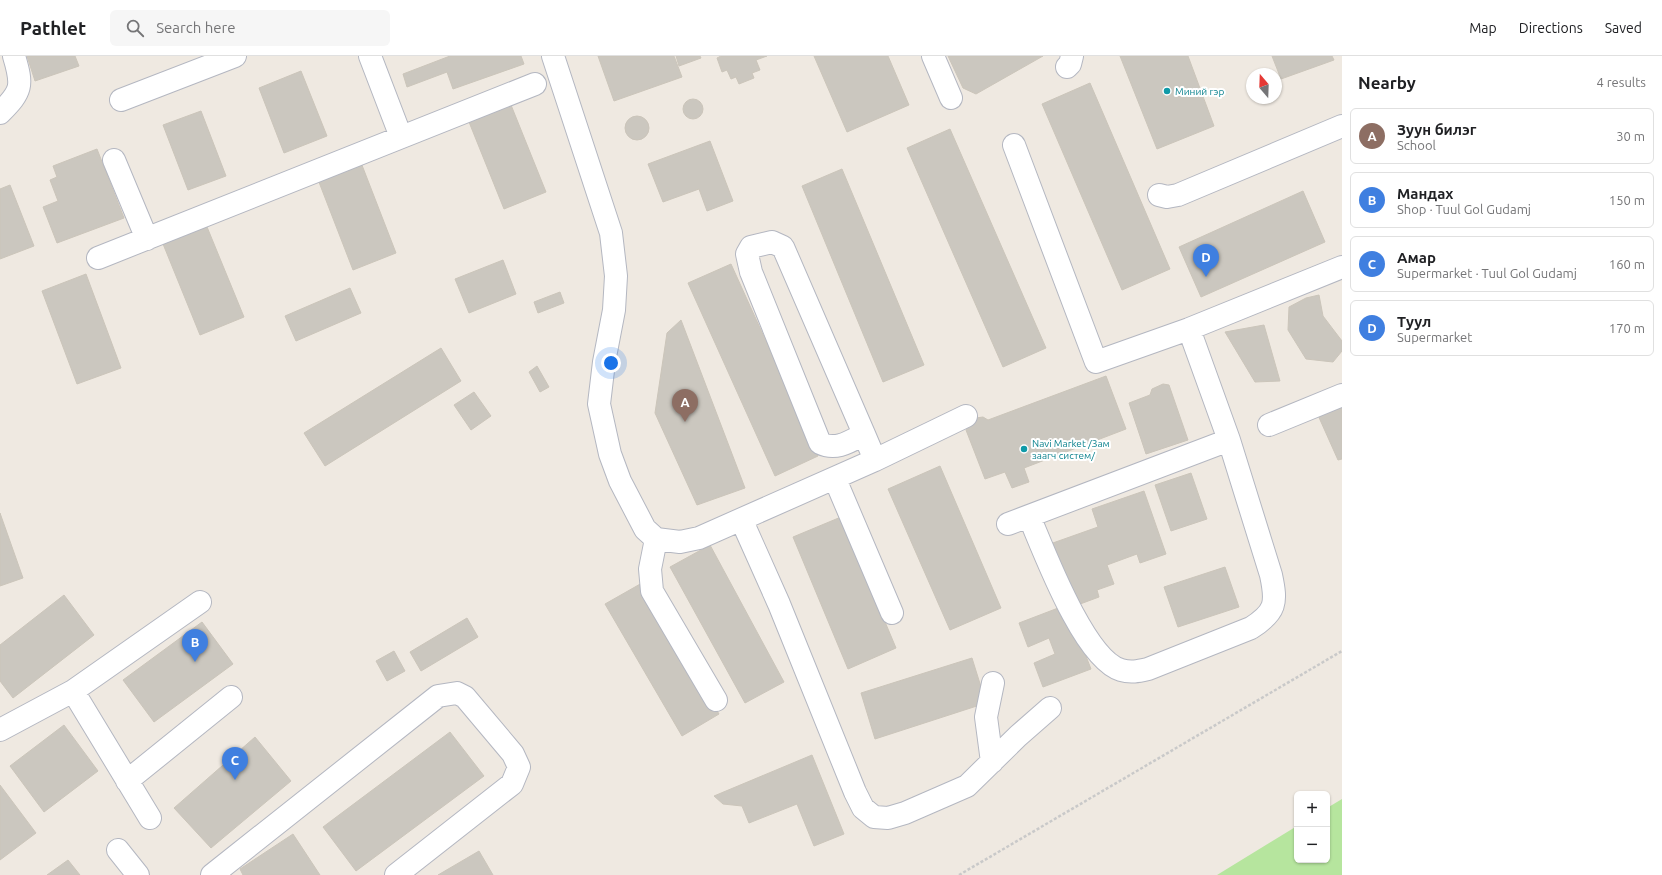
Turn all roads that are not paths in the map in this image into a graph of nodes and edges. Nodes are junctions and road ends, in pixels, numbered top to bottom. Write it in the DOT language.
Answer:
graph roads {
  1 [pos="14,56"];
  2 [pos="235,56"];
  3 [pos="370,56"];
  4 [pos="553,56"];
  5 [pos="934,56"];
  6 [pos="535,84"];
  7 [pos="951,98"];
  8 [pos="121,100"];
  9 [pos="0,113"];
  10 [pos="1342,126"];
  11 [pos="402,137"];
  12 [pos="1014,145"];
  13 [pos="114,160"];
  14 [pos="1159,194"];
  15 [pos="147,238"];
  16 [pos="98,258"];
  17 [pos="1342,267"];
  18 [pos="1189,329"];
  19 [pos="1342,395"];
  20 [pos="966,416"];
  21 [pos="1269,425"];
  22 [pos="864,434"];
  23 [pos="1229,440"];
  24 [pos="875,460"];
  25 [pos="834,479"];
  26 [pos="1029,516"];
  27 [pos="742,521"];
  28 [pos="1008,524"];
  29 [pos="656,539"];
  30 [pos="200,602"];
  31 [pos="892,613"];
  32 [pos="993,683"];
  33 [pos="73,691"];
  34 [pos="230,697"];
  35 [pos="716,700"];
  36 [pos="1050,708"];
  37 [pos="0,730"];
  38 [pos="992,762"];
  39 [pos="127,782"];
  40 [pos="150,818"];
  41 [pos="118,850"];
  42 [pos="217,873"];
  43 [pos="138,875"];
  44 [pos="396,875"];
  1 -- 9 [label="street"];
  2 -- 8 [label="street"];
  3 -- 11 [label="street"];
  4 -- 29 [label="street"];
  5 -- 7 [label="street"];
  6 -- 11 [label="street"];
  10 -- 14 [label="street"];
  11 -- 15 [label="street"];
  12 -- 18 [label="street"];
  13 -- 15 [label="street"];
  15 -- 16 [label="street"];
  17 -- 18 [label="street"];
  18 -- 23 [label="street"];
  19 -- 21 [label="street"];
  20 -- 24 [label="street"];
  22 -- 22 [label="street"];
  22 -- 24 [label="street"];
  23 -- 26 [label="street"];
  23 -- 26 [label="street"];
  24 -- 25 [label="street"];
  25 -- 27 [label="street"];
  25 -- 31 [label="street"];
  26 -- 28 [label="street"];
  27 -- 29 [label="street"];
  27 -- 38 [label="street"];
  29 -- 35 [label="street"];
  30 -- 33 [label="street"];
  32 -- 38 [label="street"];
  33 -- 37 [label="street"];
  33 -- 39 [label="street"];
  34 -- 39 [label="street"];
  36 -- 38 [label="street"];
  39 -- 40 [label="street"];
  41 -- 43 [label="street"];
  42 -- 44 [label="street"];
}
